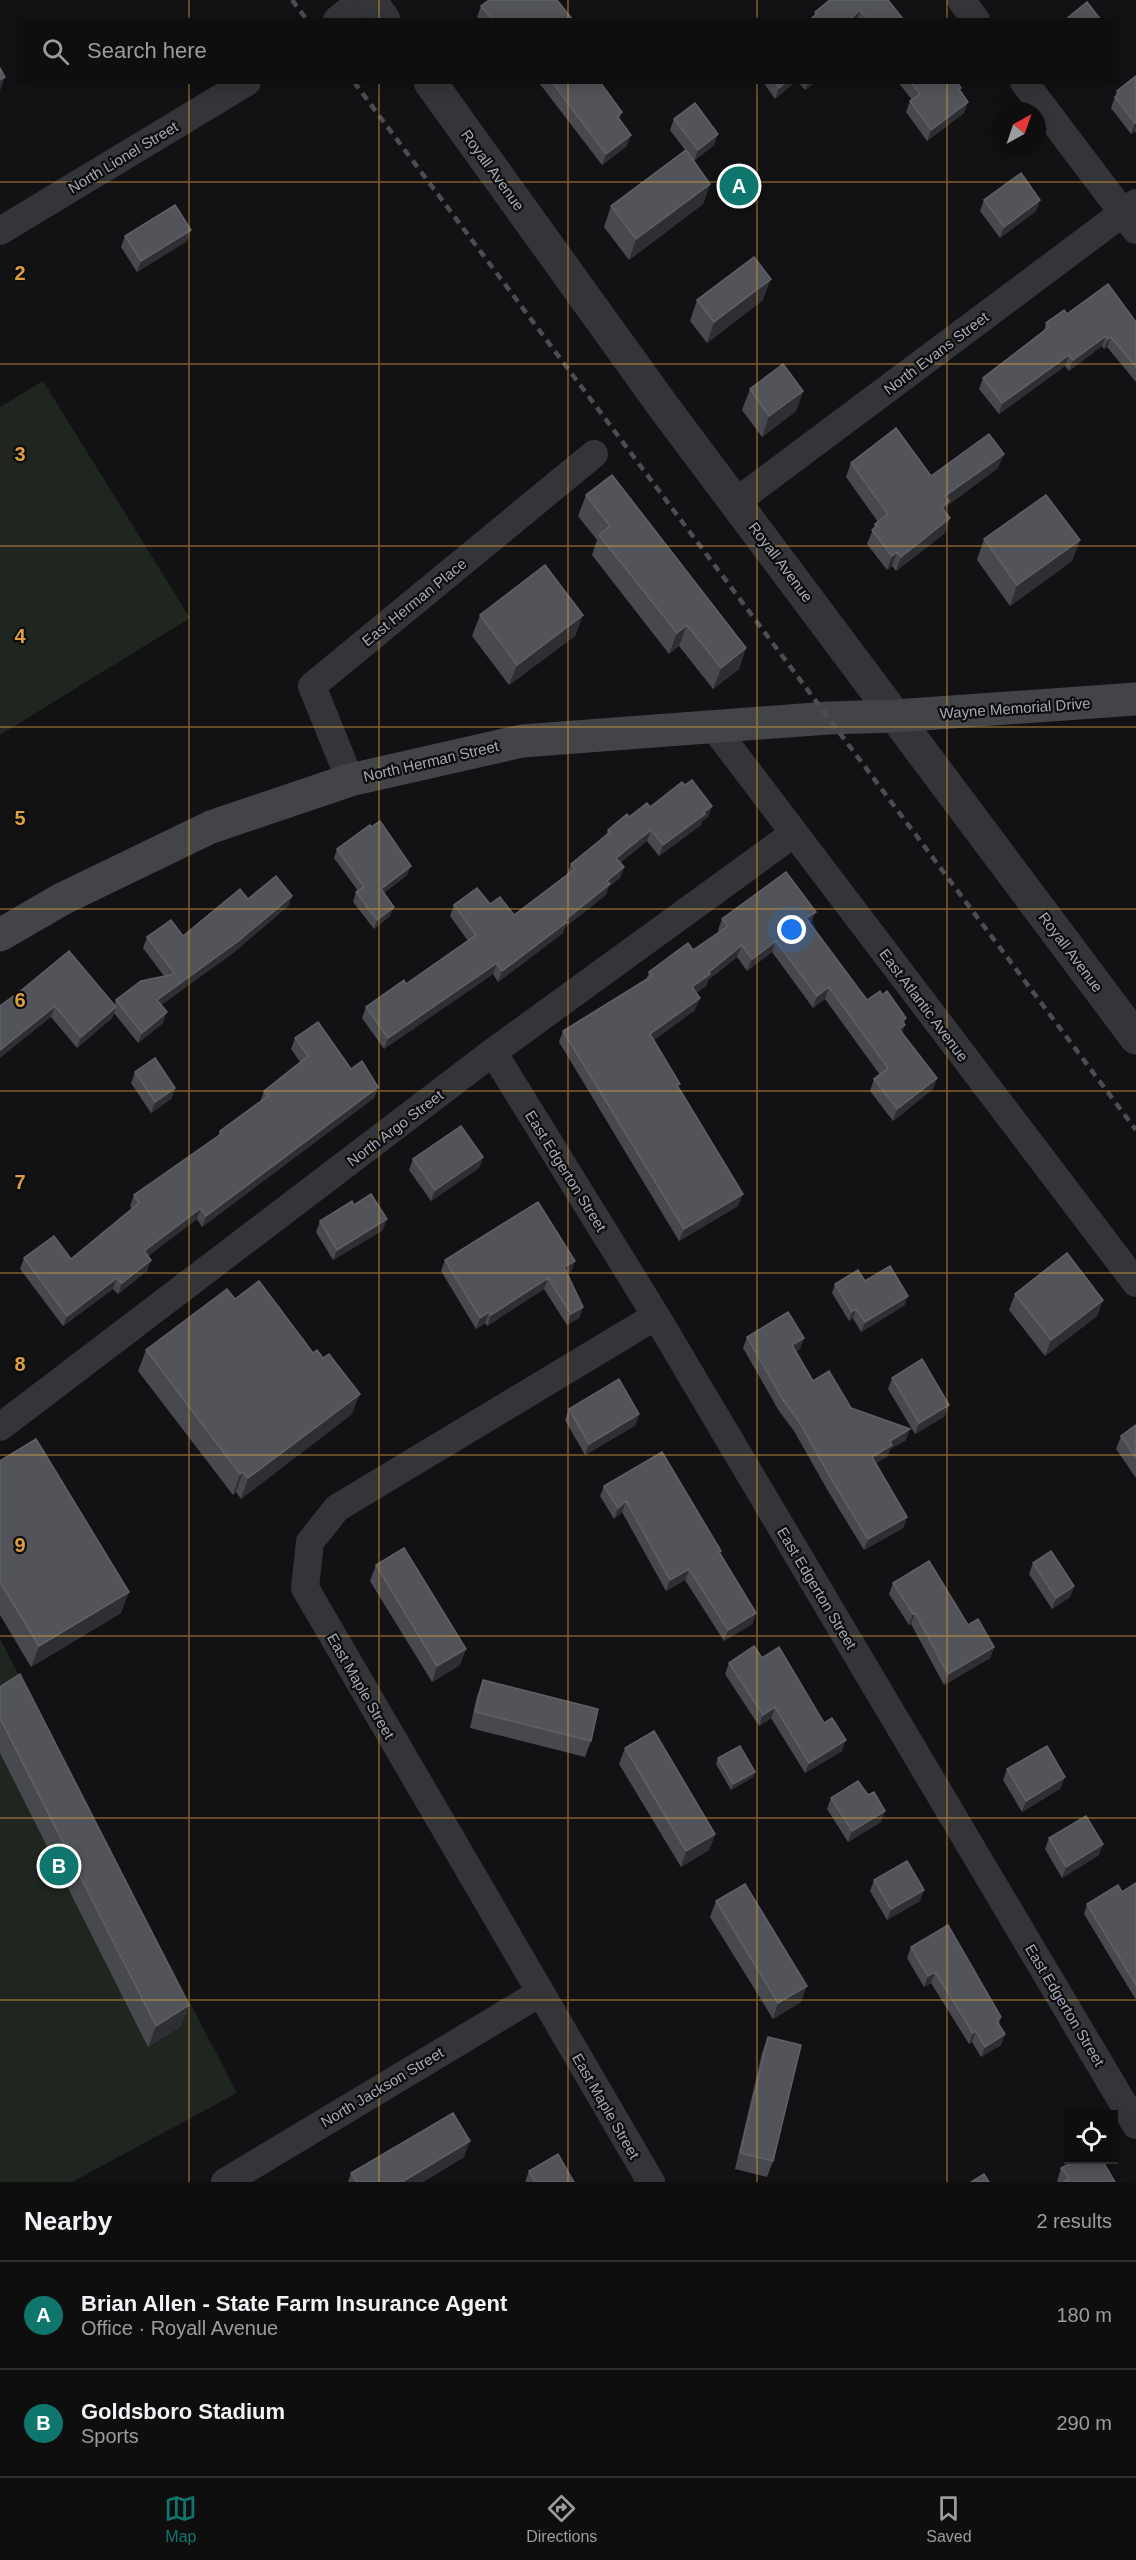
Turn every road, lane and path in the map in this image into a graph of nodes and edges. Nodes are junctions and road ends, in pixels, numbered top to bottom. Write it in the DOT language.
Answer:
graph roads {
  1 [pos="362,0"];
  2 [pos="370,0"];
  3 [pos="961,0"];
  4 [pos="340,18"];
  5 [pos="383,18"];
  6 [pos="974,18"];
  7 [pos="244,84"];
  8 [pos="431,84"];
  9 [pos="1026,84"];
  10 [pos="1132,215"];
  11 [pos="0,231"];
  12 [pos="594,454"];
  13 [pos="736,502"];
  14 [pos="1136,699"];
  15 [pos="895,716"];
  16 [pos="713,726"];
  17 [pos="350,780"];
  18 [pos="793,834"];
  19 [pos="0,936"];
  20 [pos="1136,1038"];
  21 [pos="494,1052"];
  22 [pos="1136,1283"];
  23 [pos="656,1316"];
  24 [pos="0,1426"];
  25 [pos="540,1993"];
  26 [pos="1136,2125"];
  27 [pos="225,2182"];
  28 [pos="651,2182"];
  1 -- 4 [label="street"];
  2 -- 5 [label="street"];
  3 -- 6 [label="street"];
  7 -- 11 [label="street, North Lionel Street"];
  8 -- 13 [label="street, Royall Avenue"];
  9 -- 10 [label="street"];
  10 -- 13 [label="street, North Evans Street"];
  12 -- 17 [label="street, East Herman Place"];
  13 -- 15 [label="street, Royall Avenue"];
  14 -- 15 [label="main road, Wayne Memorial Drive"];
  15 -- 16 [label="main road, North Herman Street"];
  15 -- 20 [label="street, Royall Avenue"];
  16 -- 17 [label="main road, North Herman Street"];
  16 -- 18 [label="street, East Atlantic Avenue"];
  17 -- 19 [label="main road, North Herman Street"];
  18 -- 21 [label="street, North Argo Street"];
  18 -- 22 [label="street, East Atlantic Avenue"];
  21 -- 23 [label="street, East Edgerton Street"];
  21 -- 24 [label="street, North Argo Street"];
  23 -- 25 [label="street, East Maple Street"];
  23 -- 26 [label="street, East Edgerton Street"];
  25 -- 27 [label="street, North Jackson Street"];
  25 -- 28 [label="street, East Maple Street"];
}
